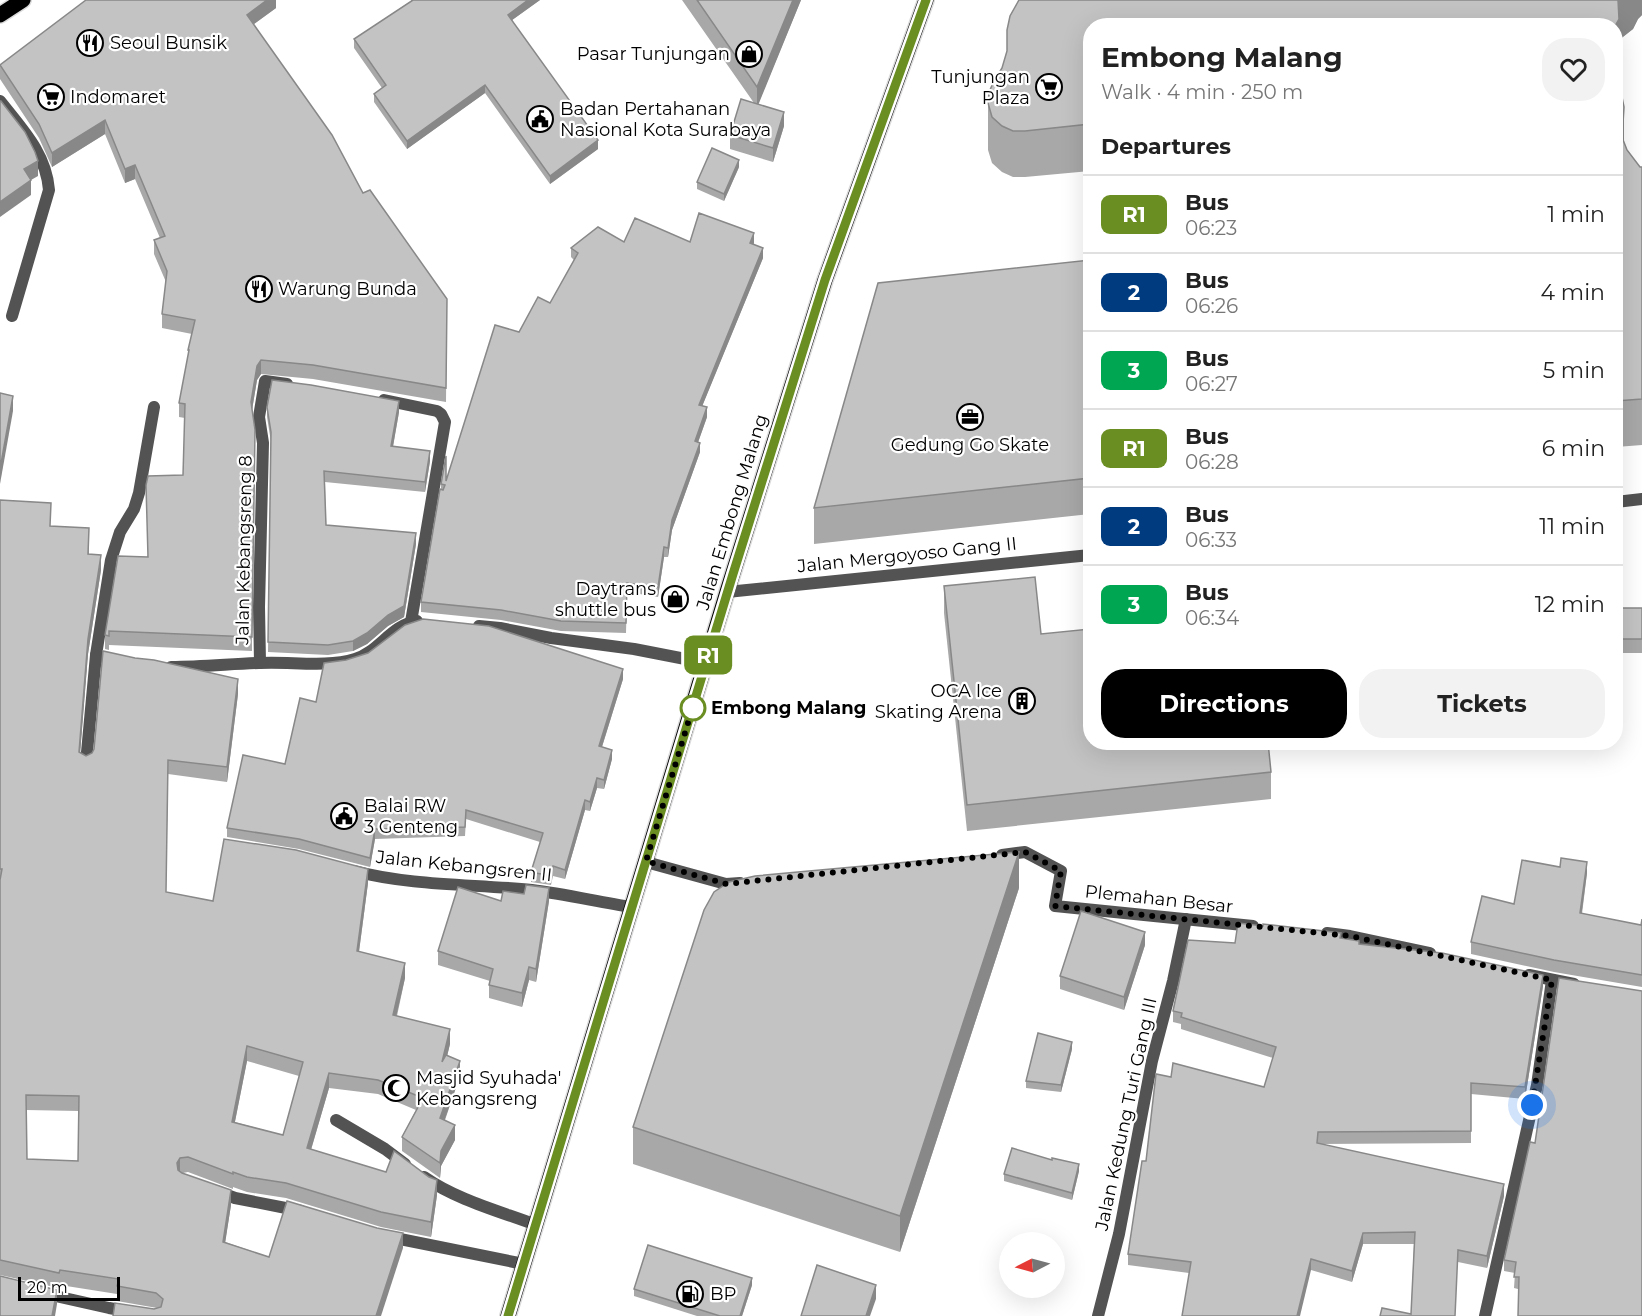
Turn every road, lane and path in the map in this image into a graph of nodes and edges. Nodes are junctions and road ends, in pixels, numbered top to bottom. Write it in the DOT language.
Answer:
graph roads {
  1 [pos="23,0"];
  2 [pos="926,0"];
  3 [pos="0,15"];
  4 [pos="0,101"];
  5 [pos="12,316"];
  6 [pos="300,386"];
  7 [pos="376,399"];
  8 [pos="154,407"];
  9 [pos="1642,500"];
  10 [pos="1623,501"];
  11 [pos="1083,556"];
  12 [pos="727,592"];
  13 [pos="433,621"];
  14 [pos="411,622"];
  15 [pos="466,625"];
  16 [pos="96,655"];
  17 [pos="260,663"];
  18 [pos="706,663"];
  19 [pos="135,666"];
  20 [pos="155,667"];
  21 [pos="86,763"];
  22 [pos="991,856"];
  23 [pos="646,861"];
  24 [pos="340,867"];
  25 [pos="749,882"];
  26 [pos="632,907"];
  27 [pos="1186,919"];
  28 [pos="1268,927"];
  29 [pos="1315,932"];
  30 [pos="1440,956"];
  31 [pos="1518,973"];
  32 [pos="1552,980"];
  33 [pos="1586,986"];
  34 [pos="336,1120"];
  35 [pos="205,1187"];
  36 [pos="312,1214"];
  37 [pos="536,1226"];
  38 [pos="379,1235"];
  39 [pos="524,1264"];
  40 [pos="32,1290"];
  41 [pos="155,1316"];
  42 [pos="508,1316"];
  43 [pos="1098,1316"];
  44 [pos="1485,1316"];
  1 -- 3 [label="main road"];
  2 -- 12 [label="main road, Jalan Embong Malang"];
  4 -- 5 [label="street"];
  6 -- 17 [label="street, Jalan Kebangsreng 8"];
  7 -- 14 [label="street"];
  8 -- 16 [label="street"];
  9 -- 10 [label="street"];
  11 -- 12 [label="street, Jalan Mergoyoso Gang II"];
  12 -- 18 [label="main road, Jalan Embong Malang"];
  13 -- 14 [label="street"];
  14 -- 17 [label="street"];
  15 -- 18 [label="street"];
  16 -- 19 [label="street"];
  16 -- 21 [label="street"];
  17 -- 20 [label="street, Jalan Kebangsreng 8"];
  18 -- 23 [label="main road, Jalan Embong Malang"];
  22 -- 27 [label="street, Plemahan Besar"];
  23 -- 25 [label="street"];
  23 -- 26 [label="main road, Jalan Embong Malang"];
  24 -- 26 [label="street, Jalan Kebangsren II"];
  26 -- 37 [label="main road, Jalan Embong Malang"];
  27 -- 28 [label="street, Plemahan Besar"];
  27 -- 43 [label="street, Jalan Kedung Turi Gang III"];
  29 -- 30 [label="street"];
  31 -- 32 [label="street"];
  32 -- 33 [label="street"];
  32 -- 44 [label="street"];
  34 -- 37 [label="street"];
  35 -- 36 [label="street"];
  37 -- 39 [label="main road, Jalan Embong Malang"];
  38 -- 39 [label="street"];
  39 -- 42 [label="main road, Jalan Embong Malang"];
  40 -- 41 [label="street"];
}
